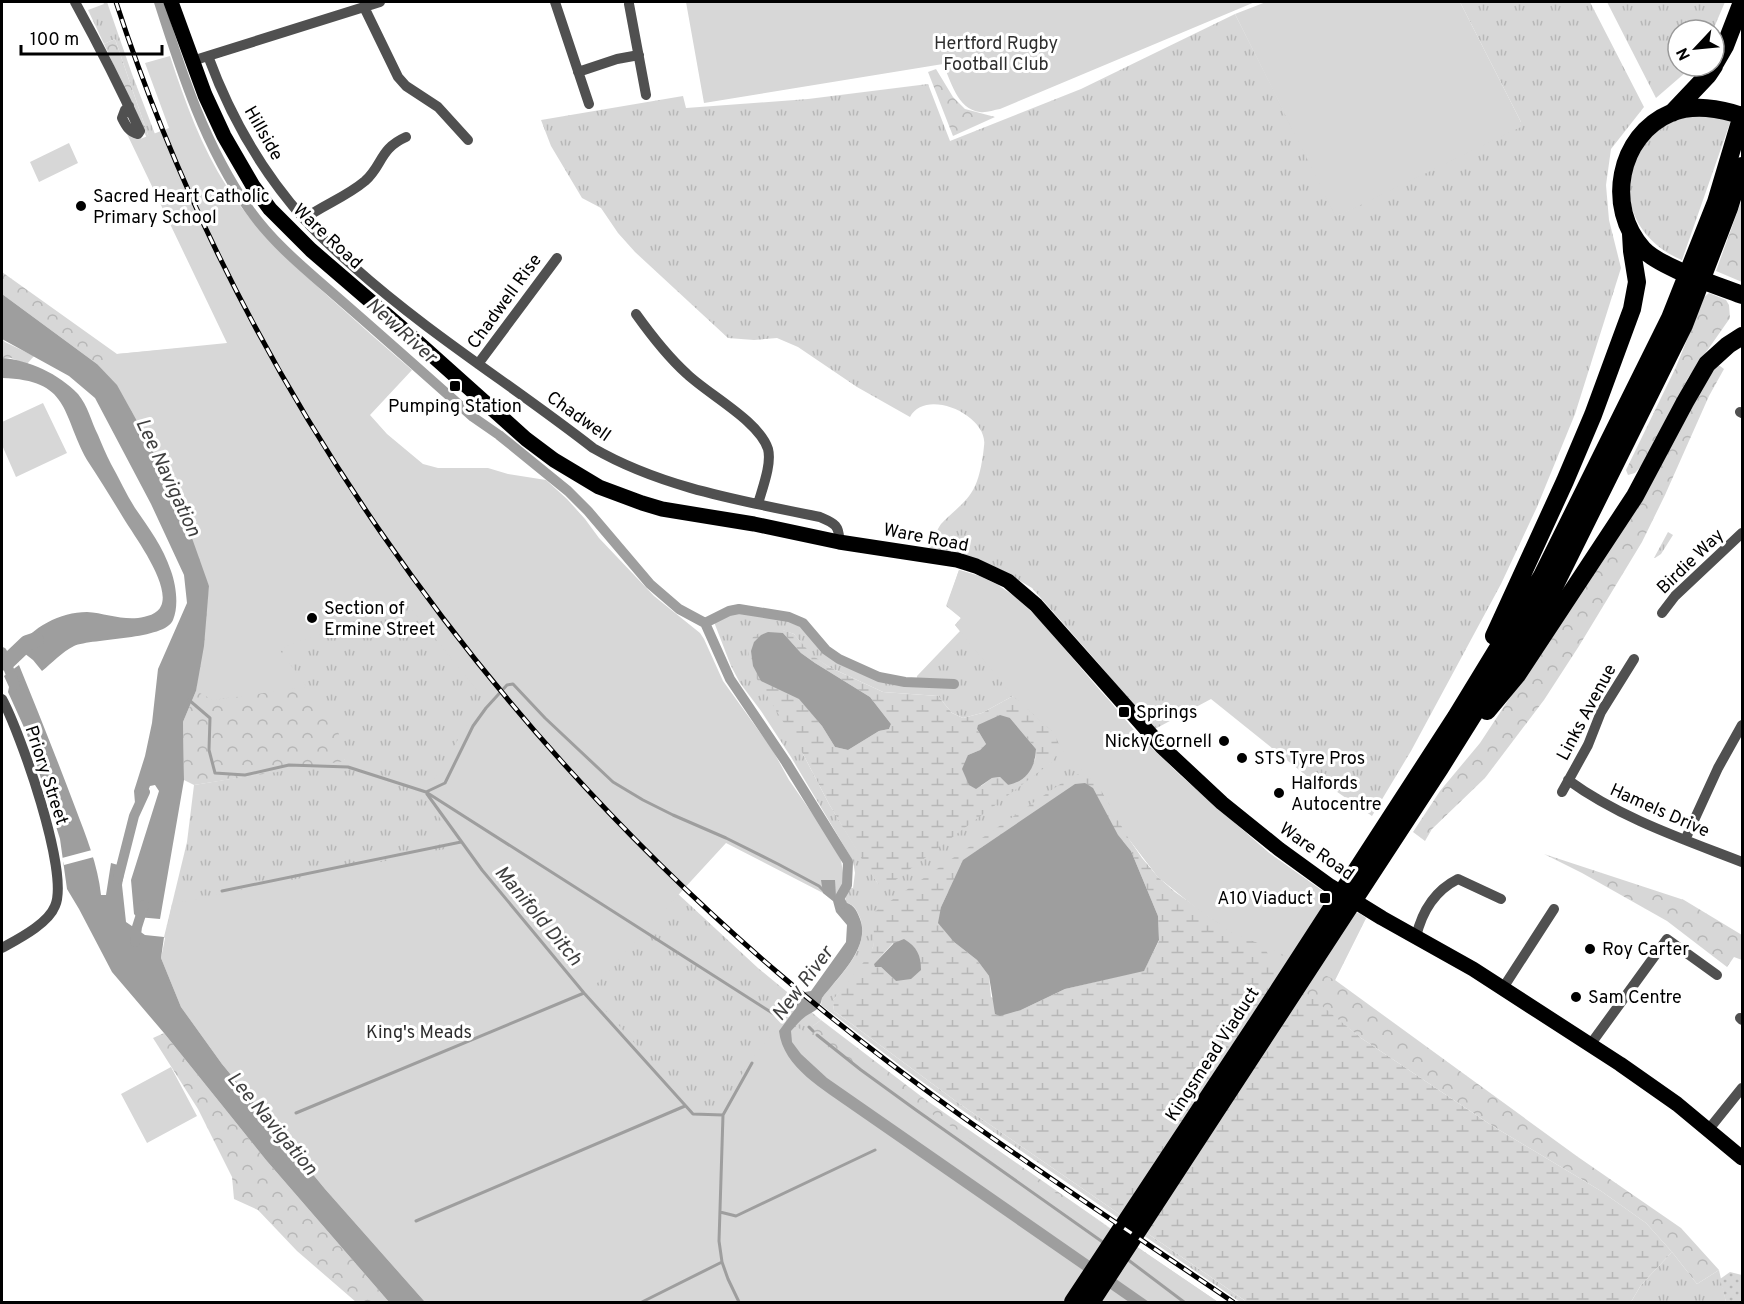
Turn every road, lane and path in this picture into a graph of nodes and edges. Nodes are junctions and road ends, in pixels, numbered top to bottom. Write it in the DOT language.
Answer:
graph roads {
  1 [pos="75,2"];
  2 [pos="171,2"];
  3 [pos="380,2"];
  4 [pos="555,2"];
  5 [pos="1742,2"];
  6 [pos="629,3"];
  7 [pos="364,7"];
  8 [pos="1726,43"];
  9 [pos="639,55"];
  10 [pos="208,56"];
  11 [pos="192,61"];
  12 [pos="578,72"];
  13 [pos="1705,78"];
  14 [pos="646,95"];
  15 [pos="588,104"];
  16 [pos="129,106"];
  17 [pos="1672,113"];
  18 [pos="1739,114"];
  19 [pos="406,137"];
  20 [pos="468,140"];
  21 [pos="1743,165"];
  22 [pos="304,219"];
  23 [pos="1631,234"];
  24 [pos="329,244"];
  25 [pos="556,258"];
  26 [pos="1743,295"];
  27 [pos="636,314"];
  28 [pos="1743,336"];
  29 [pos="478,364"];
  30 [pos="758,504"];
  31 [pos="1743,532"];
  32 [pos="839,542"];
  33 [pos="1662,613"];
  34 [pos="1634,659"];
  35 [pos="2,699"];
  36 [pos="1456,717"];
  37 [pos="1743,725"];
  38 [pos="1440,768"];
  39 [pos="1568,780"];
  40 [pos="1562,792"];
  41 [pos="1390,831"];
  42 [pos="1685,840"];
  43 [pos="1743,862"];
  44 [pos="1501,899"];
  45 [pos="1554,909"];
  46 [pos="1416,937"];
  47 [pos="2,948"];
  48 [pos="1717,975"];
  49 [pos="1503,988"];
  50 [pos="1590,1045"];
  51 [pos="1743,1088"];
  52 [pos="1709,1129"];
  53 [pos="1743,1158"];
  54 [pos="1073,1302"];
  55 [pos="1091,1302"];
  1 -- 16 [label="street"];
  2 -- 11 [label="main road, Ware Road"];
  3 -- 7 [label="street"];
  4 -- 12 [label="street"];
  5 -- 8 [label="highway"];
  6 -- 9 [label="street"];
  7 -- 10 [label="street"];
  7 -- 20 [label="street"];
  9 -- 12 [label="street"];
  9 -- 14 [label="street"];
  10 -- 11 [label="street"];
  10 -- 22 [label="street, Hillside"];
  11 -- 32 [label="main road, Ware Road"];
  12 -- 15 [label="street"];
  13 -- 17 [label="highway"];
  17 -- 18 [label="highway"];
  17 -- 23 [label="highway"];
  18 -- 36 [label="highway"];
  19 -- 22 [label="street"];
  21 -- 38 [label="highway"];
  22 -- 24 [label="street, Hillside"];
  23 -- 26 [label="highway"];
  23 -- 36 [label="highway"];
  24 -- 29 [label="street, Chadwell"];
  25 -- 29 [label="street, Chadwell Rise"];
  27 -- 30 [label="street"];
  28 -- 38 [label="highway"];
  29 -- 30 [label="street, Chadwell"];
  30 -- 32 [label="street, Chadwell"];
  31 -- 33 [label="street, Birdie Way"];
  32 -- 46 [label="main road, Ware Road"];
  34 -- 39 [label="street, Links Avenue"];
  35 -- 47 [label="street, Priory Street"];
  36 -- 41 [label="highway"];
  37 -- 42 [label="street"];
  38 -- 41 [label="highway"];
  39 -- 40 [label="street, Links Avenue"];
  39 -- 42 [label="street, Hamels Drive"];
  41 -- 54 [label="highway, Kingsmead Viaduct"];
  41 -- 55 [label="highway, Kingsmead Viaduct"];
  42 -- 43 [label="street, Hamels Drive"];
  44 -- 46 [label="street"];
  45 -- 49 [label="street"];
  46 -- 49 [label="main road, Ware Road"];
  48 -- 50 [label="street"];
  49 -- 50 [label="main road, Ware Road"];
  50 -- 52 [label="main road, Ware Road"];
  51 -- 52 [label="street"];
  52 -- 53 [label="main road, Ware Road"];
}
